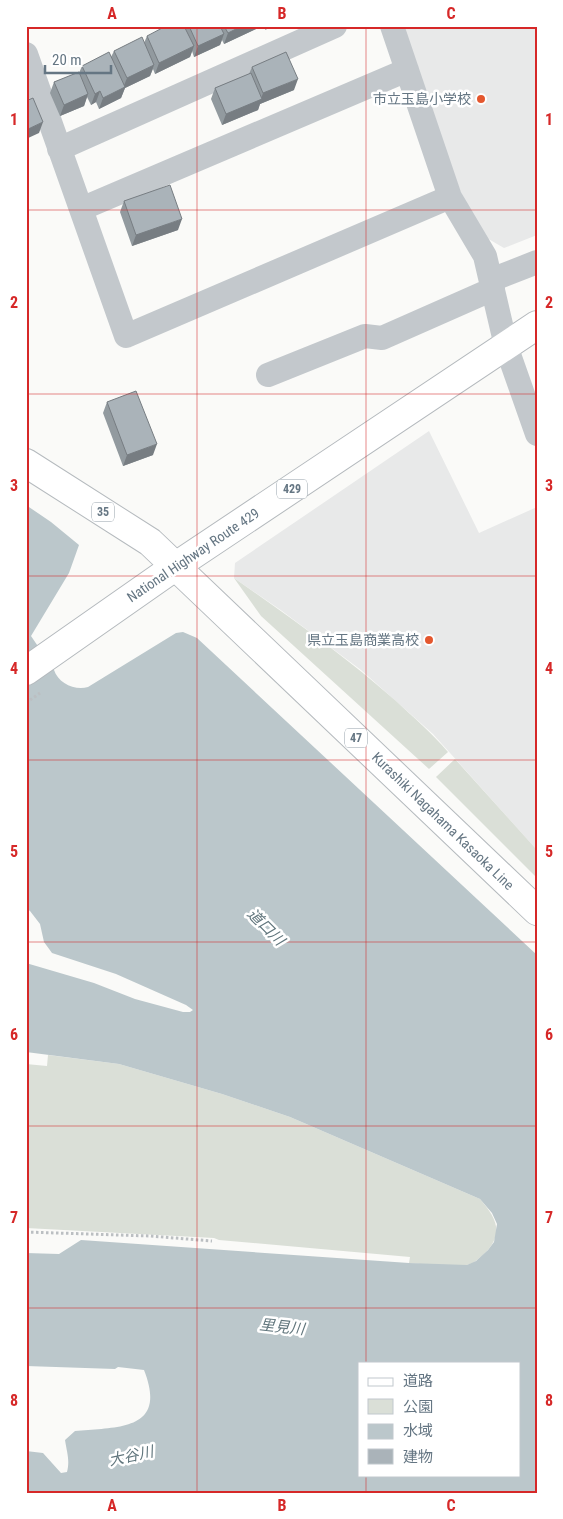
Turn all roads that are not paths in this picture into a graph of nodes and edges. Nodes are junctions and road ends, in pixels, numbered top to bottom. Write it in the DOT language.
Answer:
graph roads {
  1 [pos="336,26"];
  2 [pos="392,26"];
  3 [pos="26,54"];
  4 [pos="407,70"];
  5 [pos="32,87"];
  6 [pos="59,149"];
  7 [pos="450,198"];
  8 [pos="81,209"];
  9 [pos="537,262"];
  10 [pos="492,284"];
  11 [pos="537,325"];
  12 [pos="506,346"];
  13 [pos="268,375"];
  14 [pos="537,434"];
  15 [pos="26,463"];
  16 [pos="176,566"];
  17 [pos="26,672"];
  18 [pos="537,910"];
  1 -- 6 [label="street"];
  2 -- 4 [label="street"];
  3 -- 5 [label="street"];
  4 -- 7 [label="street"];
  4 -- 8 [label="street"];
  5 -- 6 [label="street"];
  6 -- 8 [label="street"];
  7 -- 8 [label="street"];
  7 -- 10 [label="street"];
  9 -- 10 [label="street"];
  10 -- 12 [label="street"];
  10 -- 13 [label="street"];
  11 -- 12 [label="main road, National Highway Route 429 / 429"];
  12 -- 14 [label="street"];
  12 -- 16 [label="main road, National Highway Route 429 / 429"];
  15 -- 16 [label="main road, 35"];
  16 -- 17 [label="main road, National Highway Route 429 / 429"];
  16 -- 18 [label="main road, Kurashiki Nagahama Kasaoka Line / 47"];
}
